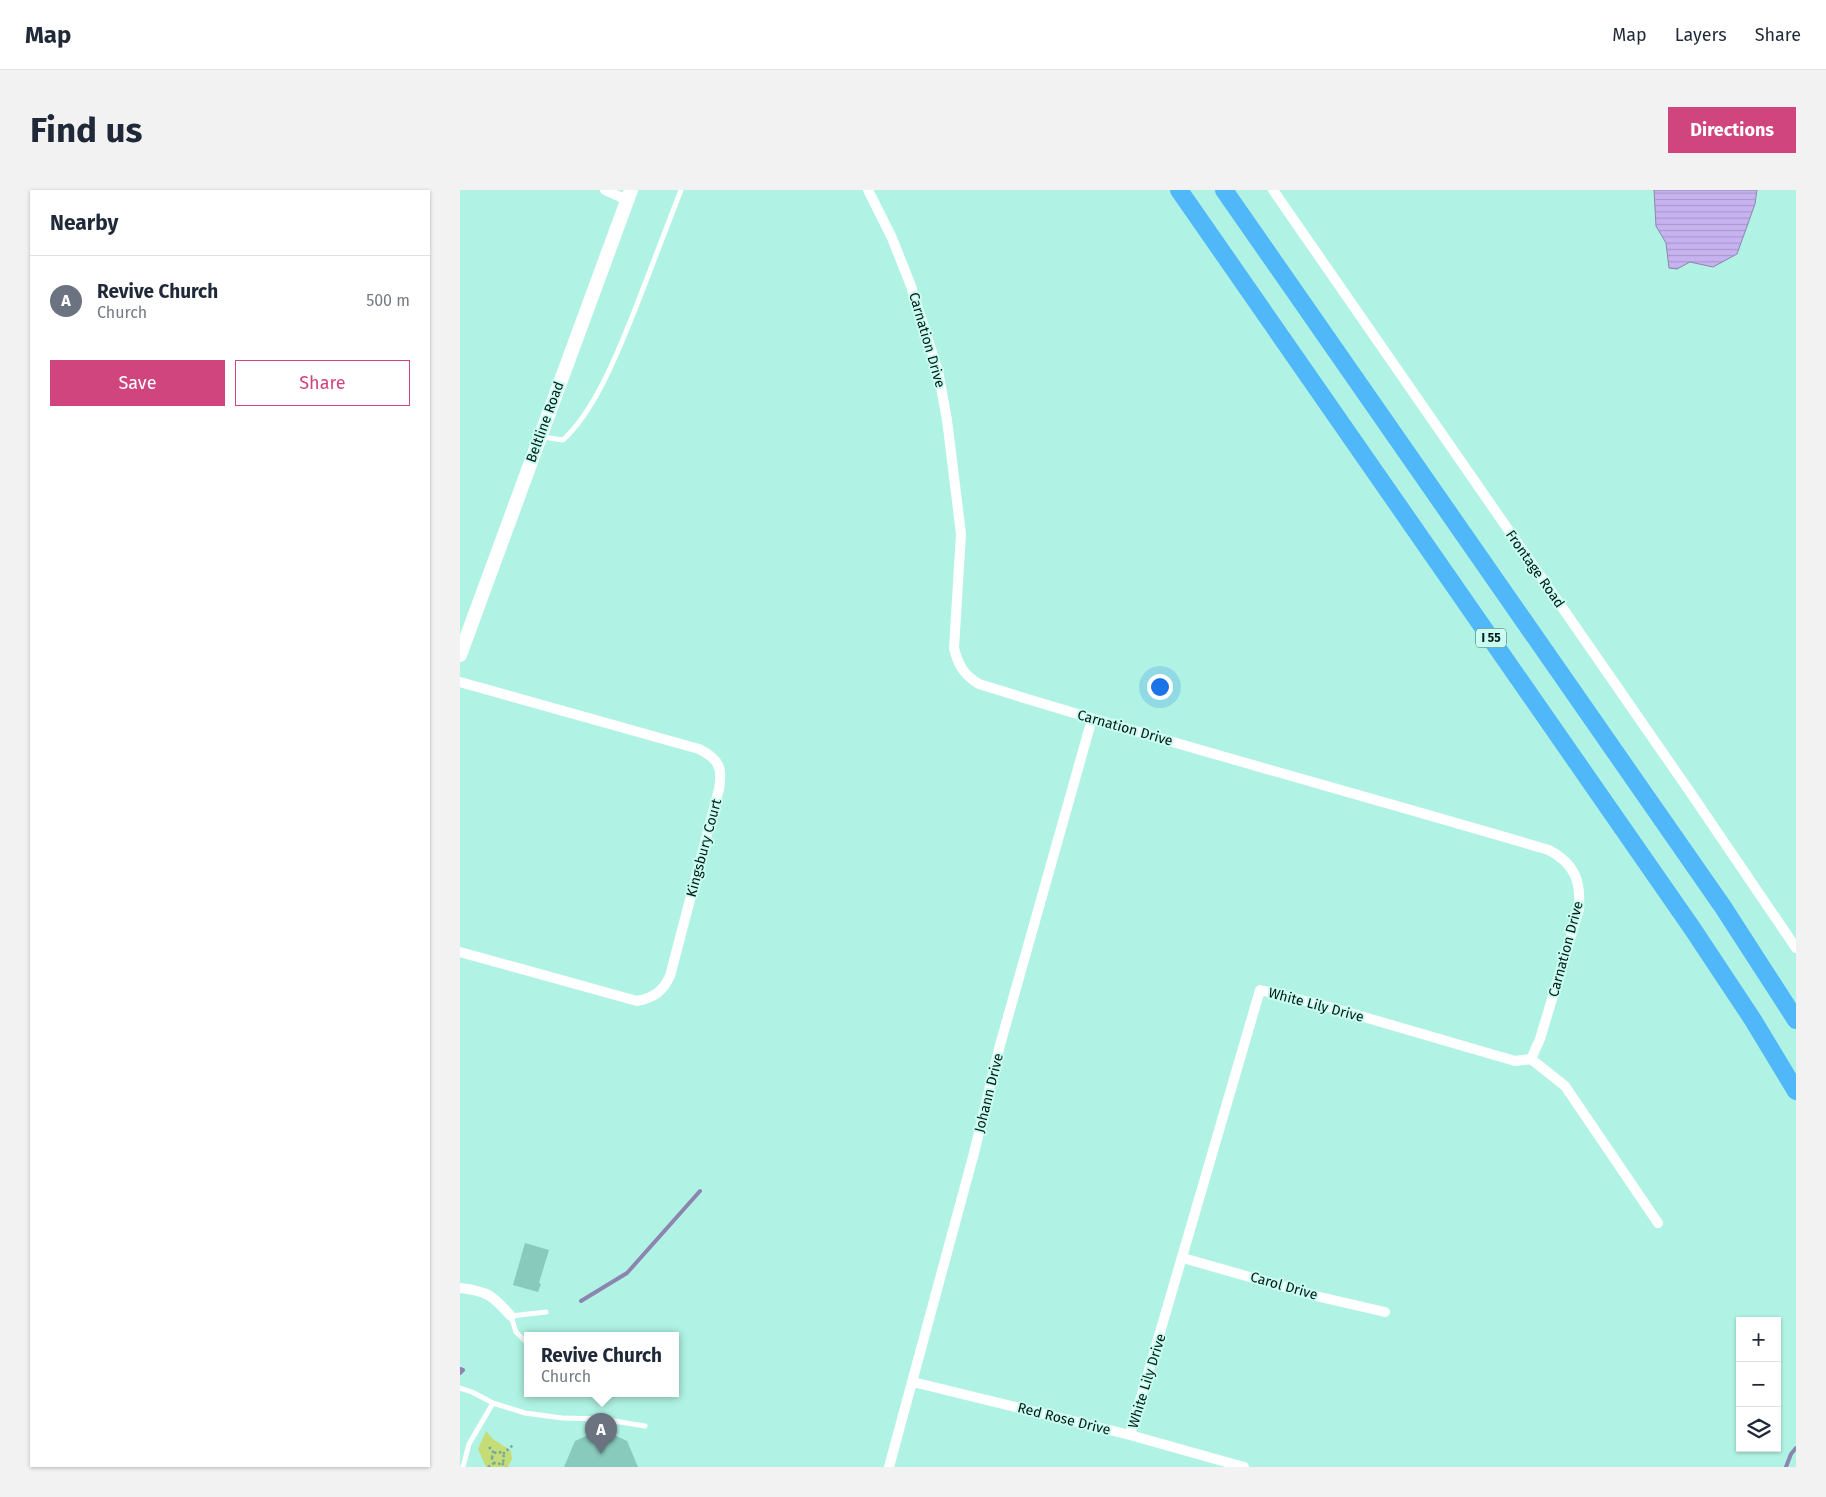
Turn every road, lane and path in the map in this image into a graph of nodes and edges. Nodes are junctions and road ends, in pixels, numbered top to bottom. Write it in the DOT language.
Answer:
graph roads {
  1 [pos="605,190"];
  2 [pos="681,190"];
  3 [pos="868,190"];
  4 [pos="1179,190"];
  5 [pos="1224,190"];
  6 [pos="1273,190"];
  7 [pos="629,195"];
  8 [pos="539,437"];
  9 [pos="460,655"];
  10 [pos="460,682"];
  11 [pos="1092,719"];
  12 [pos="1796,948"];
  13 [pos="460,952"];
  14 [pos="1796,1020"];
  15 [pos="1531,1059"];
  16 [pos="1796,1091"];
  17 [pos="1658,1223"];
  18 [pos="1183,1258"];
  19 [pos="460,1288"];
  20 [pos="546,1312"];
  21 [pos="1385,1312"];
  22 [pos="512,1316"];
  23 [pos="524,1340"];
  24 [pos="913,1382"];
  25 [pos="460,1388"];
  26 [pos="493,1403"];
  27 [pos="645,1426"];
  28 [pos="1130,1435"];
  29 [pos="513,1445"];
  30 [pos="489,1447"];
  31 [pos="494,1453"];
  32 [pos="503,1454"];
  33 [pos="494,1462"];
  34 [pos="502,1463"];
  35 [pos="463,1467"];
  36 [pos="488,1467"];
  37 [pos="506,1467"];
  38 [pos="889,1467"];
  39 [pos="1244,1467"];
  1 -- 7 [label="street"];
  2 -- 8 [label="lane"];
  3 -- 11 [label="street, Carnation Drive"];
  4 -- 16 [label="highway, I 55"];
  5 -- 14 [label="highway, I 55"];
  6 -- 12 [label="street, Frontage Road"];
  7 -- 8 [label="main road, Beltline Road"];
  8 -- 9 [label="main road, Beltline Road"];
  10 -- 13 [label="street, Kingsbury Court"];
  11 -- 15 [label="street, Carnation Drive"];
  11 -- 24 [label="street, Johann Drive"];
  15 -- 17 [label="street"];
  15 -- 18 [label="street, White Lily Drive"];
  18 -- 21 [label="street, Carol Drive"];
  18 -- 28 [label="street, White Lily Drive"];
  19 -- 22 [label="street"];
  20 -- 22 [label="lane"];
  22 -- 23 [label="lane"];
  24 -- 28 [label="street, Red Rose Drive"];
  24 -- 38 [label="street, Johann Drive"];
  25 -- 26 [label="lane"];
  26 -- 27 [label="lane"];
  26 -- 35 [label="lane"];
  28 -- 39 [label="street, Red Rose Drive"];
  29 -- 32 [label="path"];
  30 -- 31 [label="path"];
  31 -- 32 [label="path"];
  31 -- 33 [label="path"];
  32 -- 34 [label="path"];
  33 -- 34 [label="path"];
  33 -- 36 [label="path"];
  34 -- 37 [label="path"];
}
